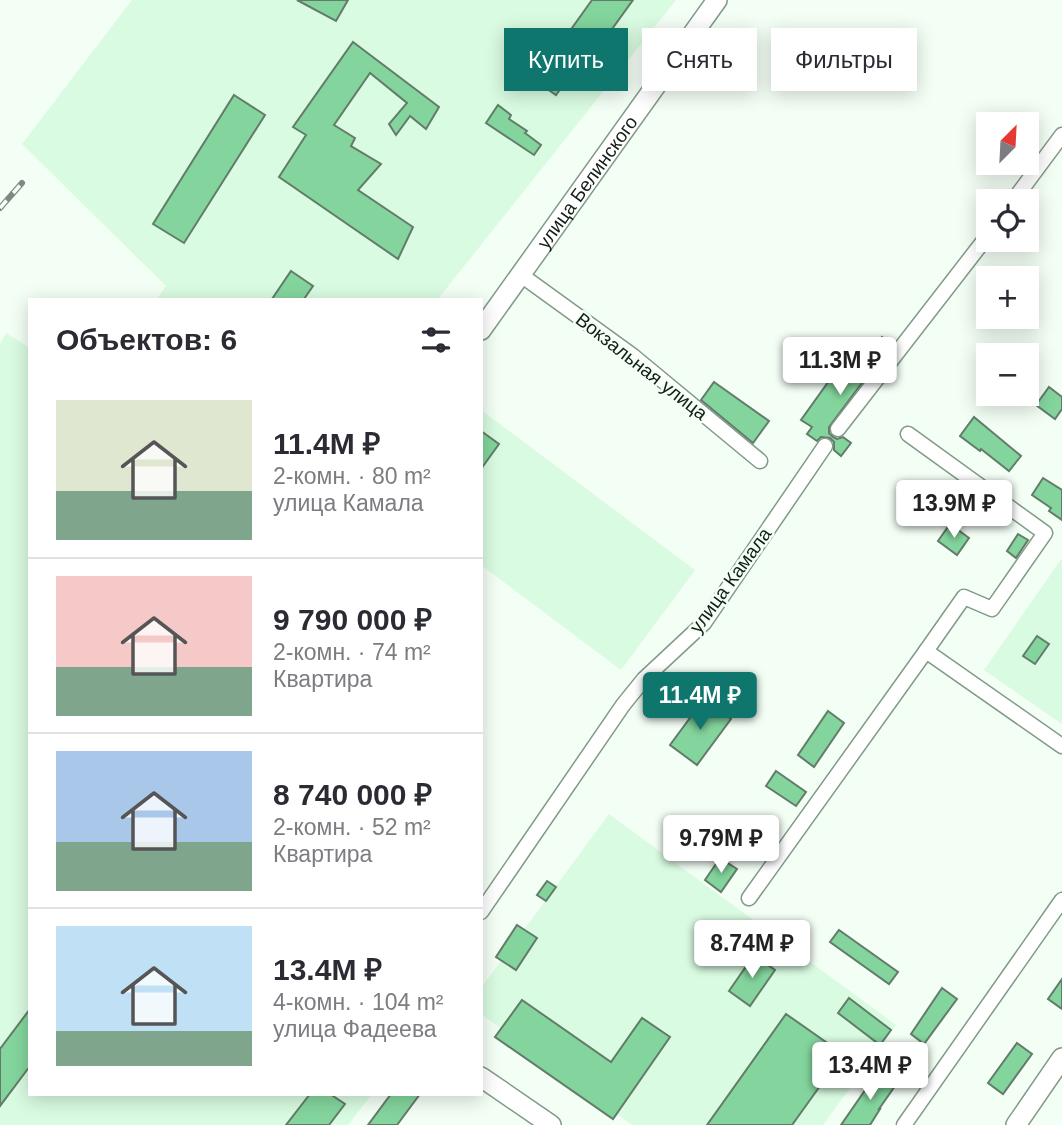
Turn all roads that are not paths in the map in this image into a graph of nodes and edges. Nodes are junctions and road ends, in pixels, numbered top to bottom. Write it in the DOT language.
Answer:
graph roads {
  1 [pos="717,0"];
  2 [pos="1062,135"];
  3 [pos="1022,189"];
  4 [pos="976,251"];
  5 [pos="521,275"];
  6 [pos="483,327"];
  7 [pos="838,429"];
  8 [pos="908,434"];
  9 [pos="825,446"];
  10 [pos="760,461"];
  11 [pos="926,651"];
  12 [pos="1062,746"];
  13 [pos="749,898"];
  14 [pos="1062,900"];
  15 [pos="483,909"];
  16 [pos="1062,1058"];
  17 [pos="483,1078"];
  18 [pos="551,1125"];
  19 [pos="904,1125"];
  20 [pos="1016,1125"];
  1 -- 5 [label="street, улица Белинского"];
  2 -- 3 [label="street"];
  4 -- 7 [label="street"];
  5 -- 6 [label="street, улица Белинского"];
  5 -- 10 [label="street, Вокзальная улица"];
  8 -- 11 [label="street"];
  9 -- 15 [label="street, улица Камала"];
  11 -- 12 [label="street"];
  11 -- 13 [label="street"];
  14 -- 19 [label="street"];
  16 -- 20 [label="street"];
  17 -- 18 [label="street"];
}
